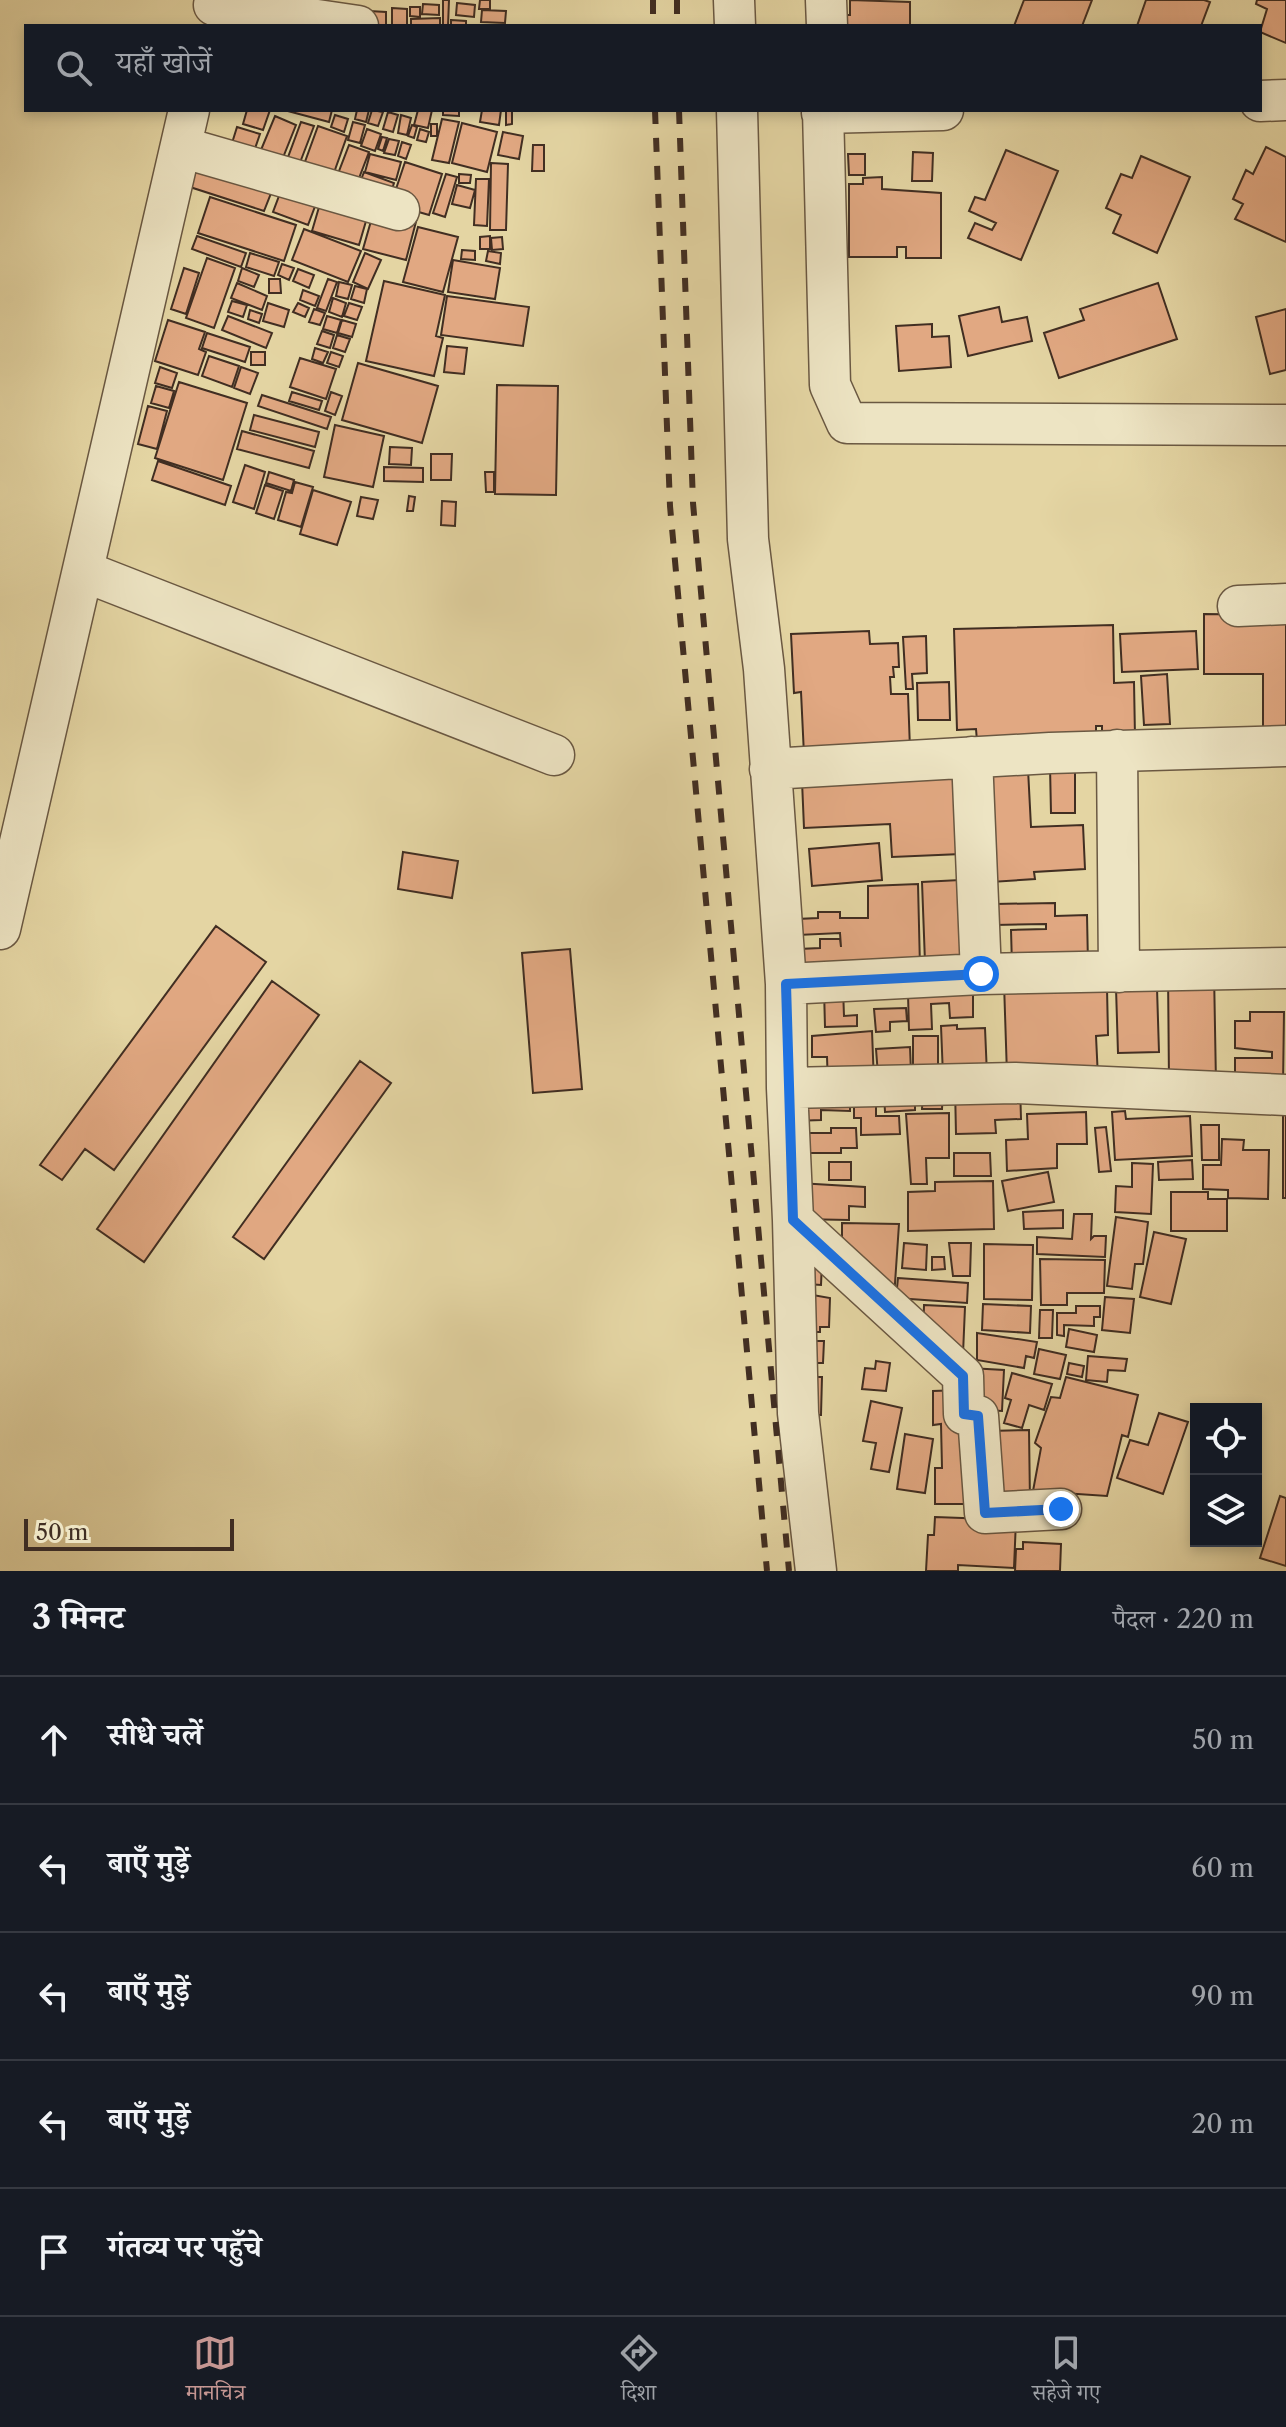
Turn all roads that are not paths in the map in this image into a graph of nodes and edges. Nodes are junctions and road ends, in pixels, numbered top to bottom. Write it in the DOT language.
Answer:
graph roads {
  1 [pos="734,0"];
  2 [pos="826,0"];
  3 [pos="208,11"];
  4 [pos="338,24"];
  5 [pos="735,24"];
  6 [pos="827,24"];
  7 [pos="1286,100"];
  8 [pos="1262,101"];
  9 [pos="737,112"];
  10 [pos="822,112"];
  11 [pos="185,128"];
  12 [pos="399,210"];
  13 [pos="1286,425"];
  14 [pos="83,571"];
  15 [pos="1286,604"];
  16 [pos="1238,606"];
  17 [pos="1286,746"];
  18 [pos="1117,750"];
  19 [pos="554,755"];
  20 [pos="972,757"];
  21 [pos="770,769"];
  22 [pos="14,808"];
  23 [pos="0,929"];
  24 [pos="1286,968"];
  25 [pos="1119,972"];
  26 [pos="981,974"];
  27 [pos="786,984"];
  28 [pos="787,1088"];
  29 [pos="1286,1095"];
  30 [pos="793,1220"];
  31 [pos="1061,1509"];
  32 [pos="816,1571"];
  1 -- 5 [label="street"];
  2 -- 6 [label="street"];
  3 -- 4 [label="street"];
  7 -- 8 [label="street"];
  9 -- 21 [label="street"];
  10 -- 13 [label="street"];
  11 -- 12 [label="street"];
  11 -- 14 [label="street"];
  14 -- 19 [label="street"];
  14 -- 22 [label="street"];
  15 -- 16 [label="street"];
  17 -- 18 [label="street"];
  18 -- 20 [label="street"];
  18 -- 25 [label="street"];
  20 -- 21 [label="street"];
  20 -- 26 [label="street"];
  21 -- 27 [label="street"];
  22 -- 23 [label="street"];
  24 -- 25 [label="street"];
  25 -- 26 [label="street"];
  26 -- 27 [label="street"];
  27 -- 28 [label="street"];
  28 -- 29 [label="street"];
  28 -- 30 [label="street"];
  30 -- 31 [label="street"];
  30 -- 32 [label="street"];
}
